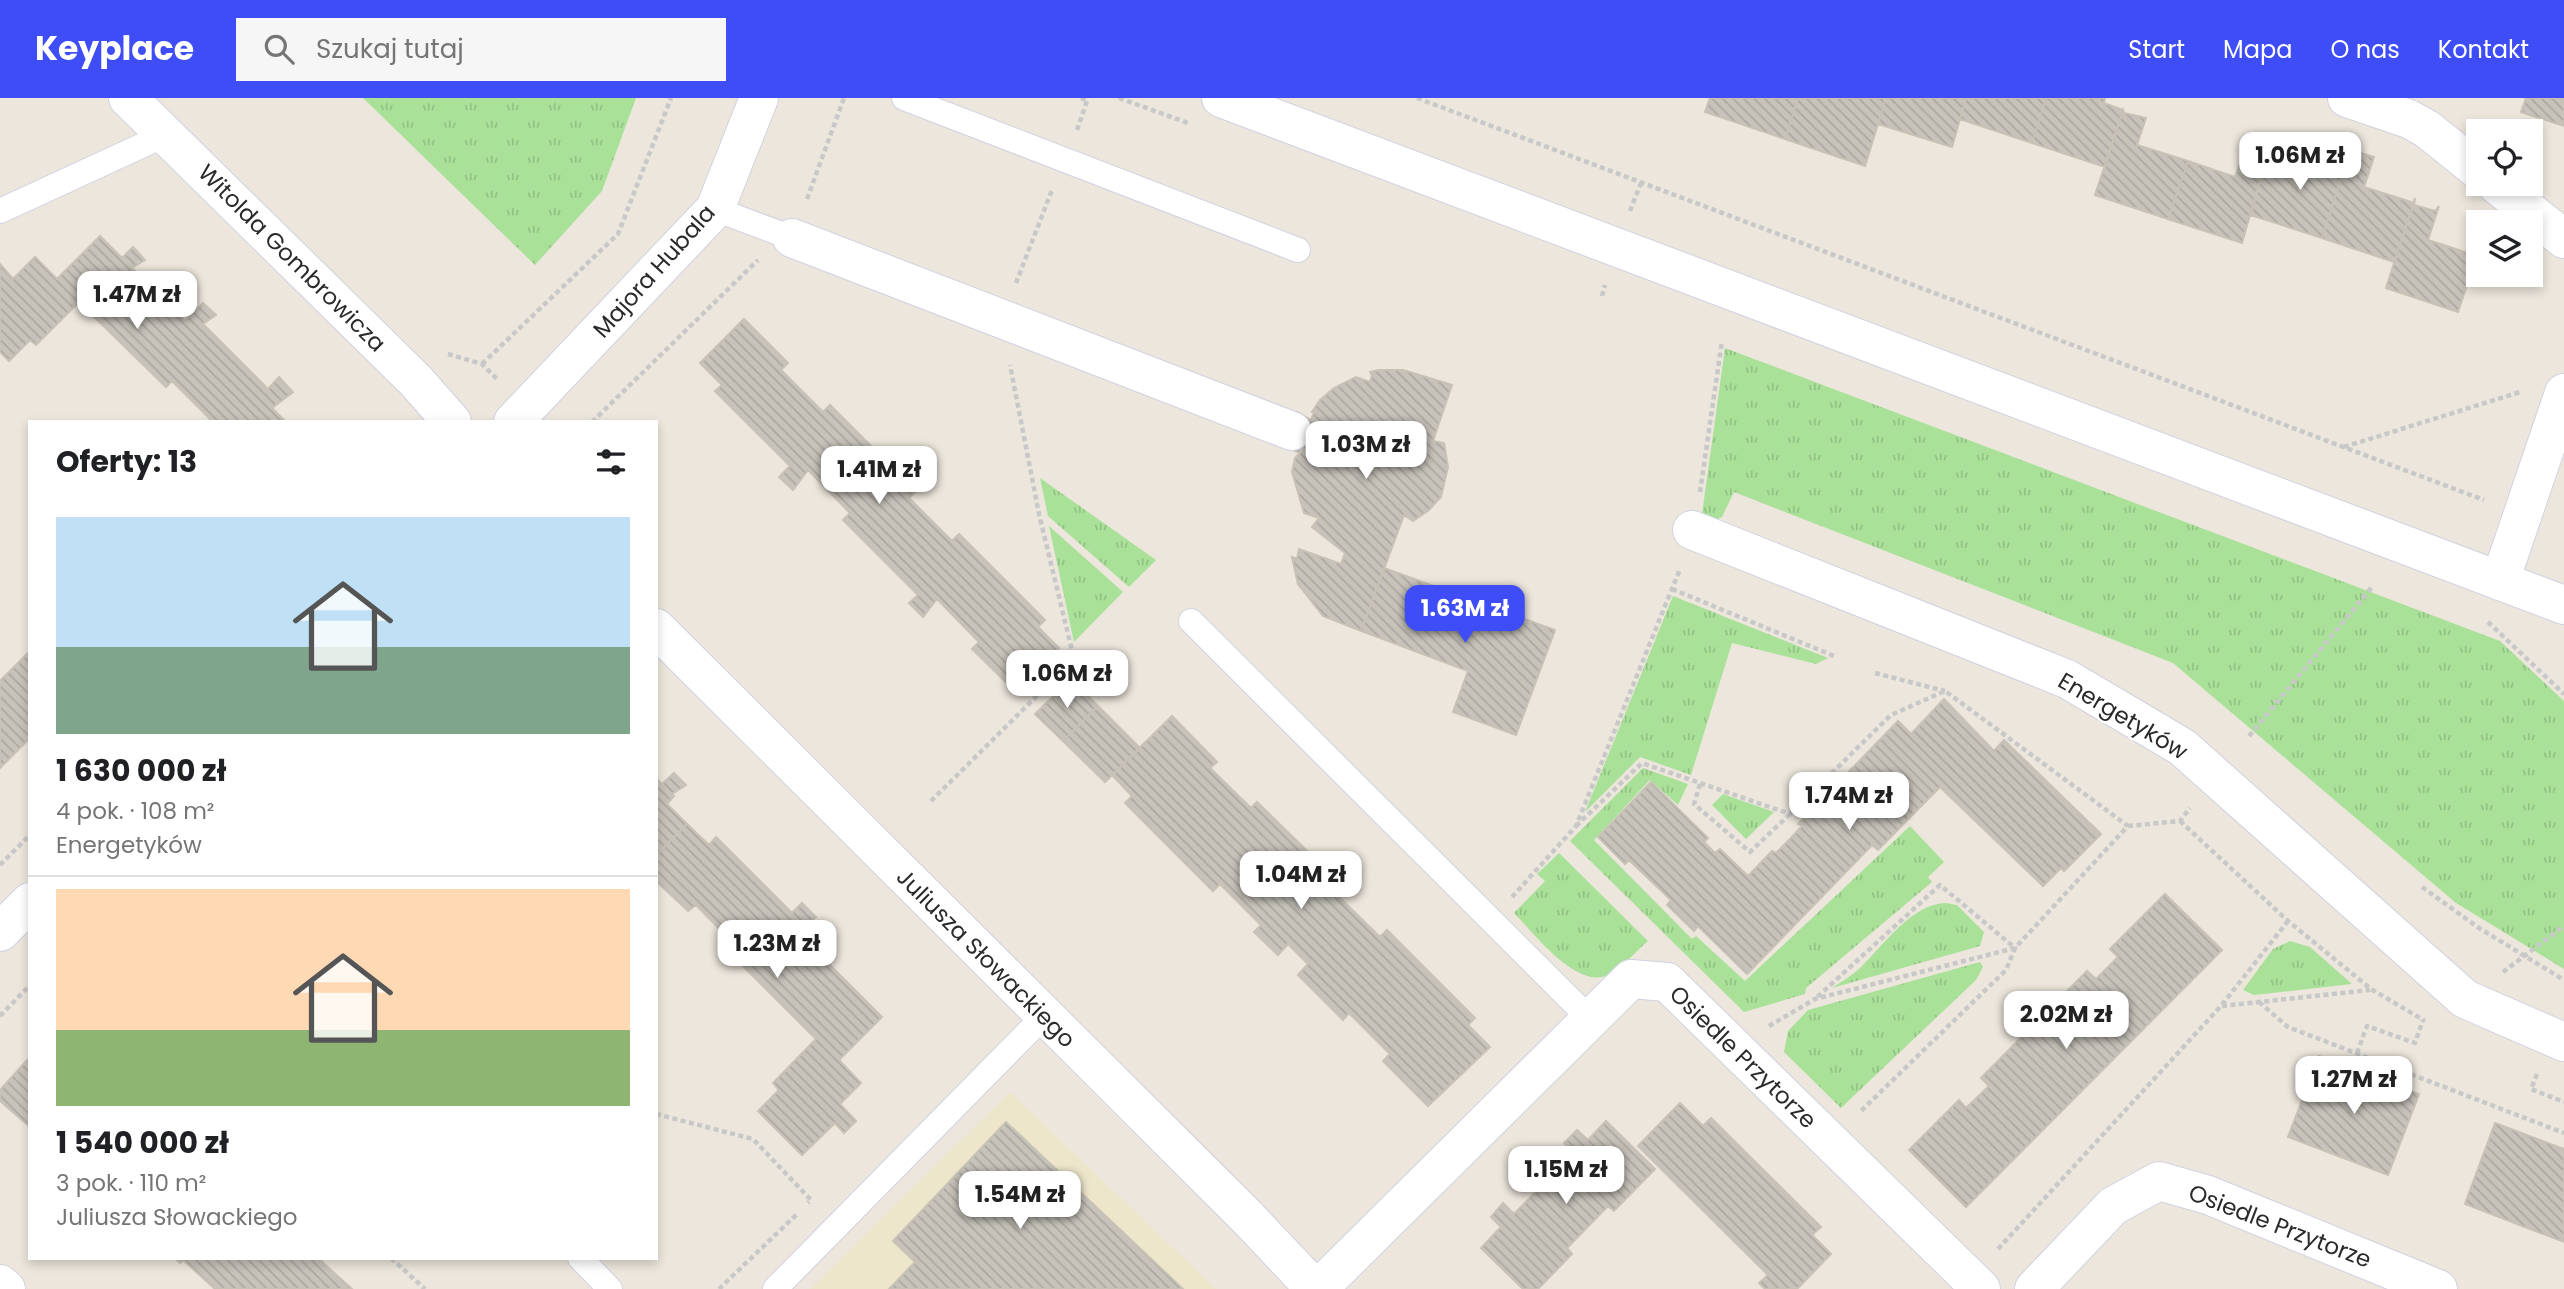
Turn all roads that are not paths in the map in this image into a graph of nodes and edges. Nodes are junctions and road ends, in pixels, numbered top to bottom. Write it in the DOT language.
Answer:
graph roads {
  1 [pos="128,98"];
  2 [pos="759,98"];
  3 [pos="904,98"];
  4 [pos="1221,98"];
  5 [pos="2347,98"];
  6 [pos="167,134"];
  7 [pos="2466,160"];
  8 [pos="2511,196"];
  9 [pos="715,209"];
  10 [pos="0,211"];
  11 [pos="792,238"];
  12 [pos="2564,239"];
  13 [pos="1298,250"];
  14 [pos="2564,393"];
  15 [pos="450,420"];
  16 [pos="515,420"];
  17 [pos="1292,431"];
  18 [pos="1692,530"];
  19 [pos="2500,581"];
  20 [pos="2564,605"];
  21 [pos="1191,621"];
  22 [pos="658,630"];
  23 [pos="28,904"];
  24 [pos="0,932"];
  25 [pos="1043,1017"];
  26 [pos="1590,1019"];
  27 [pos="2552,1055"];
  28 [pos="582,1260"];
  29 [pos="0,1283"];
  30 [pos="6,1289"];
  31 [pos="611,1289"];
  32 [pos="775,1289"];
  33 [pos="1316,1289"];
  34 [pos="1981,1289"];
  35 [pos="2034,1289"];
  36 [pos="2438,1289"];
  1 -- 6 [label="street, Witolda Gombrowicza"];
  2 -- 9 [label="street, Majora Hubala"];
  3 -- 13 [label="lane"];
  4 -- 19 [label="street"];
  5 -- 7 [label="street"];
  6 -- 10 [label="lane"];
  6 -- 15 [label="street, Witolda Gombrowicza"];
  8 -- 12 [label="street"];
  9 -- 11 [label="lane"];
  9 -- 16 [label="street, Majora Hubala"];
  11 -- 17 [label="street"];
  14 -- 19 [label="street"];
  18 -- 27 [label="street, Energetyków"];
  19 -- 20 [label="street"];
  21 -- 26 [label="lane"];
  22 -- 25 [label="street, Juliusza Słowackiego"];
  23 -- 24 [label="street"];
  25 -- 32 [label="lane"];
  25 -- 33 [label="street, Juliusza Słowackiego"];
  26 -- 33 [label="street, Osiedle Przytorze"];
  26 -- 34 [label="street, Osiedle Przytorze"];
  28 -- 31 [label="lane"];
  29 -- 30 [label="street"];
  35 -- 36 [label="street, Osiedle Przytorze"];
}
